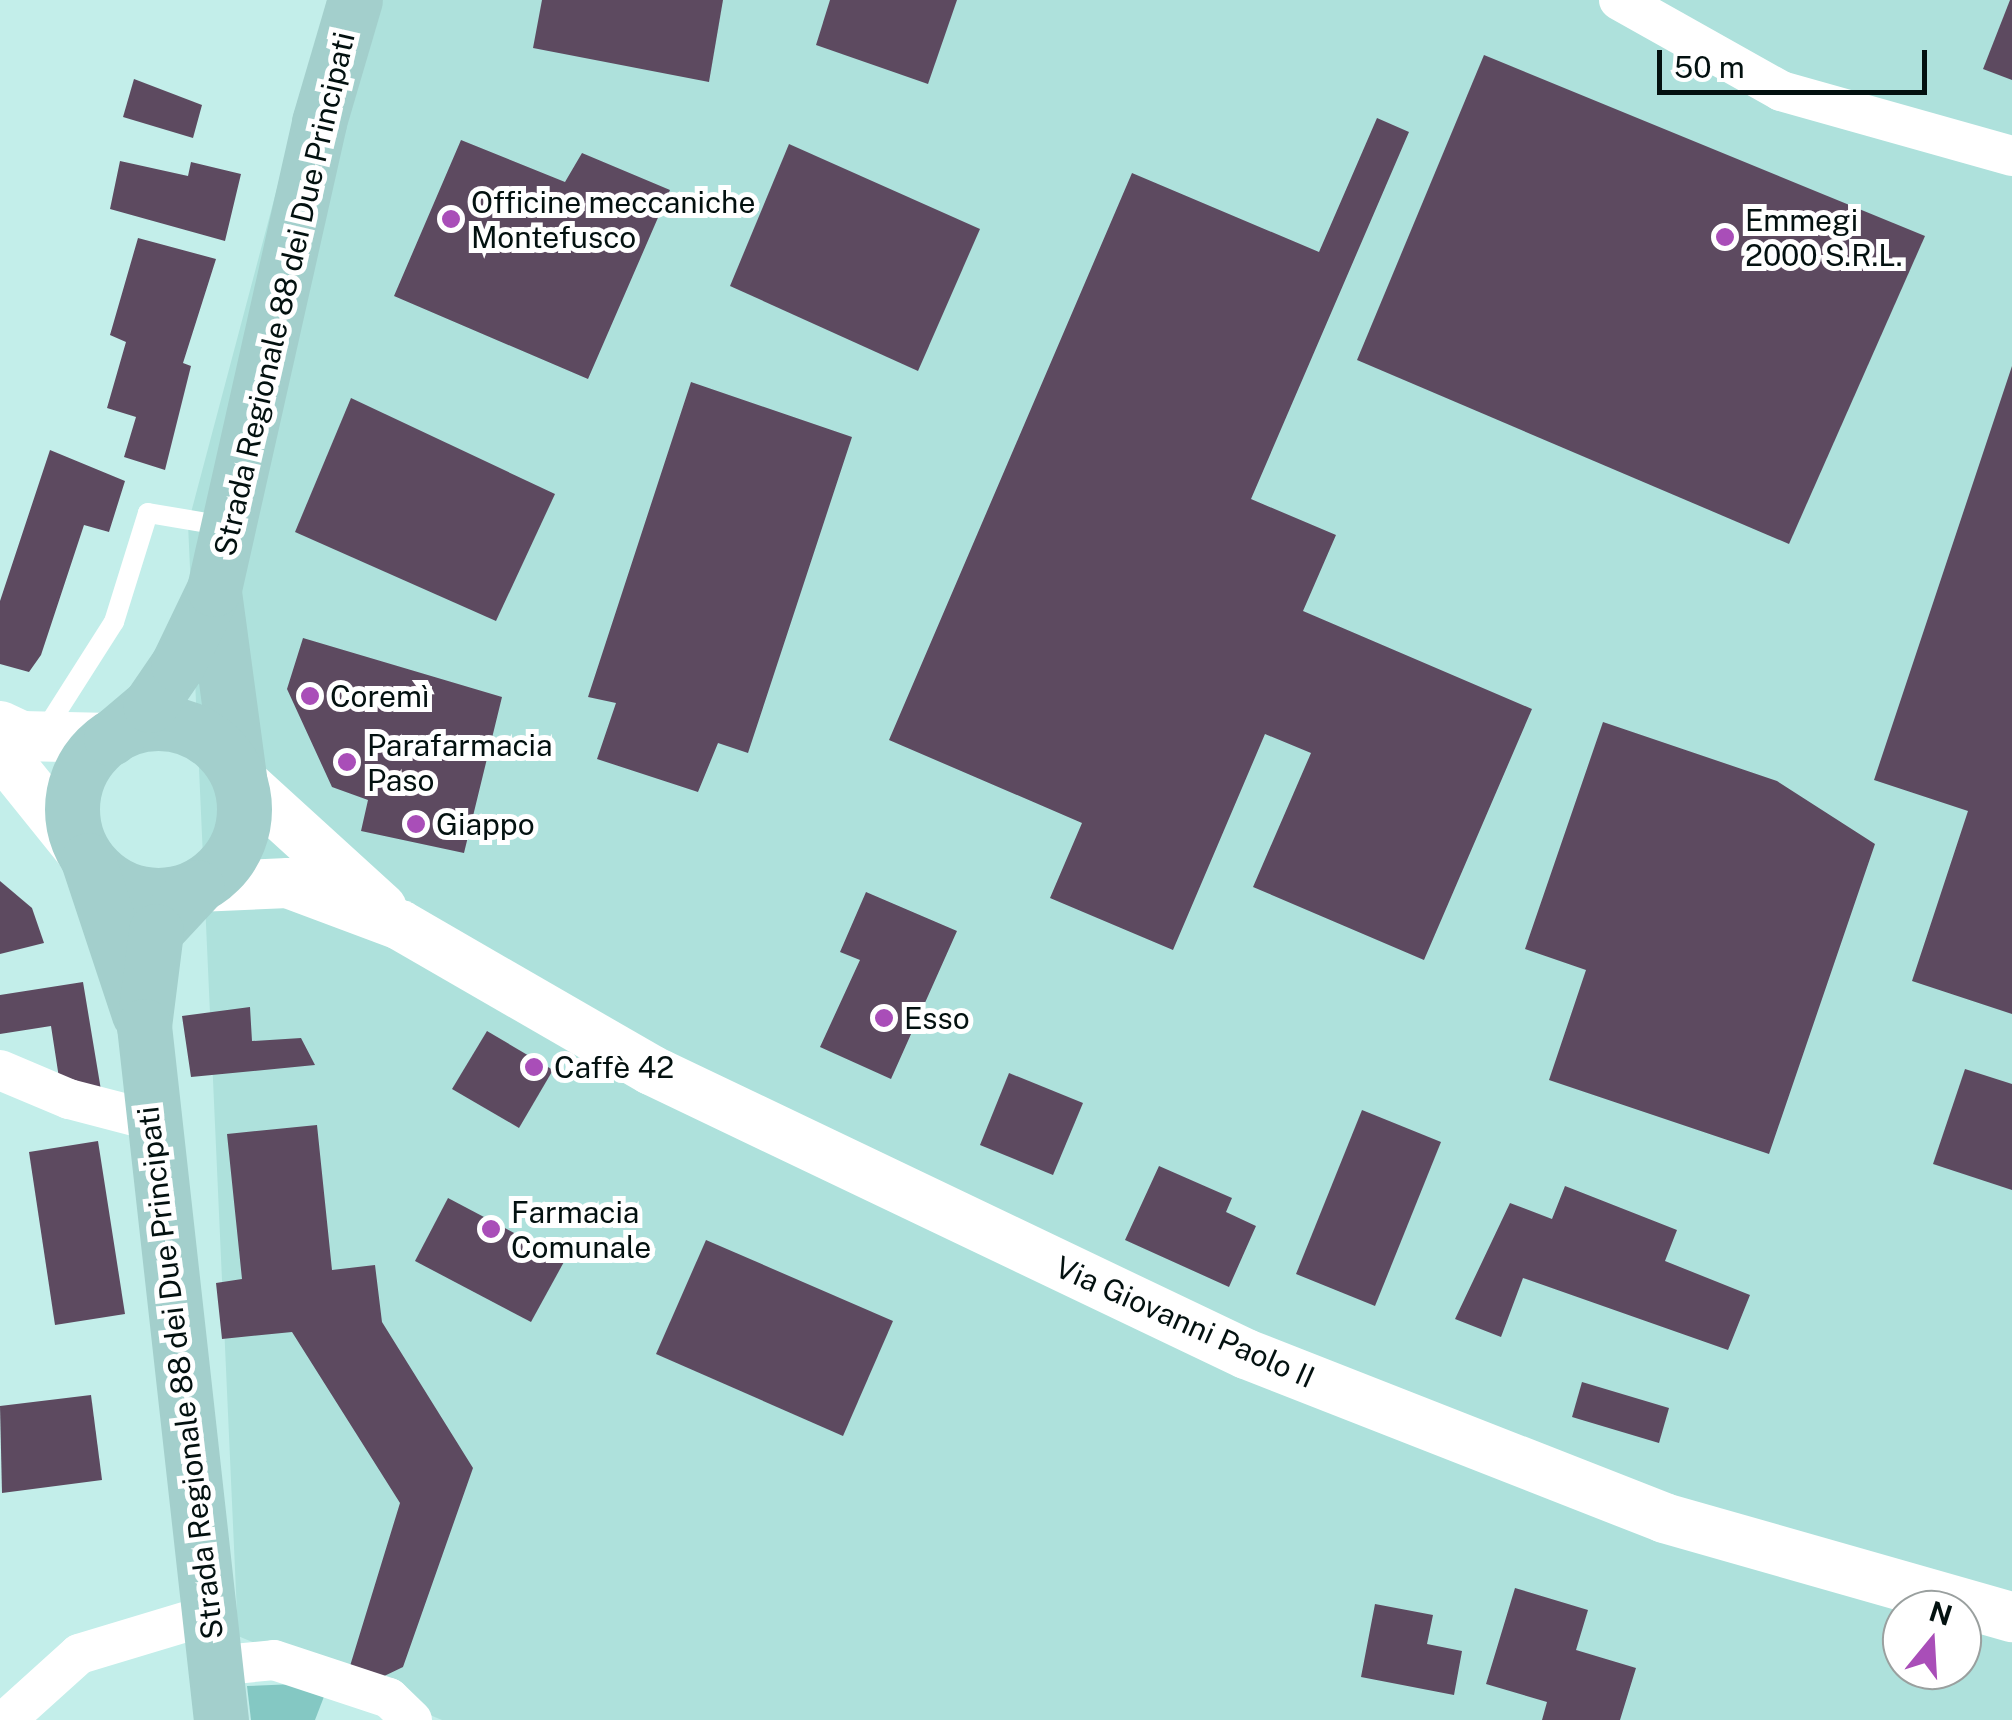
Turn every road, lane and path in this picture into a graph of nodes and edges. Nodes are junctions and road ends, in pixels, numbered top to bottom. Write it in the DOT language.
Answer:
graph roads {
  1 [pos="355,0"];
  2 [pos="1619,0"];
  3 [pos="2012,156"];
  4 [pos="227,526"];
  5 [pos="214,589"];
  6 [pos="13,738"];
  7 [pos="110,738"];
  8 [pos="239,778"];
  9 [pos="88,860"];
  10 [pos="198,886"];
  11 [pos="400,925"];
  12 [pos="144,1026"];
  13 [pos="0,1070"];
  14 [pos="150,1120"];
  15 [pos="2012,1618"];
  16 [pos="211,1640"];
  17 [pos="6,1720"];
  18 [pos="220,1720"];
  19 [pos="412,1720"];
  1 -- 4 [label="main road, Strada Regionale 88 dei Due Principati"];
  2 -- 3 [label="street"];
  4 -- 5 [label="main road, Strada Regionale 88 dei Due Principati"];
  4 -- 6 [label="lane"];
  5 -- 7 [label="main road, Strada Regionale 88 dei Due Principati"];
  5 -- 8 [label="main road, Strada Regionale 88 dei Due Principati"];
  6 -- 7 [label="street"];
  6 -- 9 [label="street"];
  7 -- 8 [label="main road"];
  7 -- 9 [label="main road, Strada Regionale 88 dei Due Principati"];
  8 -- 10 [label="main road, Strada Regionale 88 dei Due Principati"];
  8 -- 11 [label="street"];
  9 -- 10 [label="main road"];
  9 -- 12 [label="main road, Strada Regionale 88 dei Due Principati"];
  10 -- 11 [label="street"];
  10 -- 12 [label="main road, Strada Regionale 88 dei Due Principati"];
  11 -- 15 [label="street, Via Giovanni Paolo II"];
  12 -- 14 [label="main road, Strada Regionale 88 dei Due Principati"];
  13 -- 14 [label="street"];
  14 -- 16 [label="main road, Strada Regionale 88 dei Due Principati"];
  16 -- 17 [label="street"];
  16 -- 18 [label="main road, Strada Regionale 88 dei Due Principati"];
  16 -- 19 [label="street"];
}
